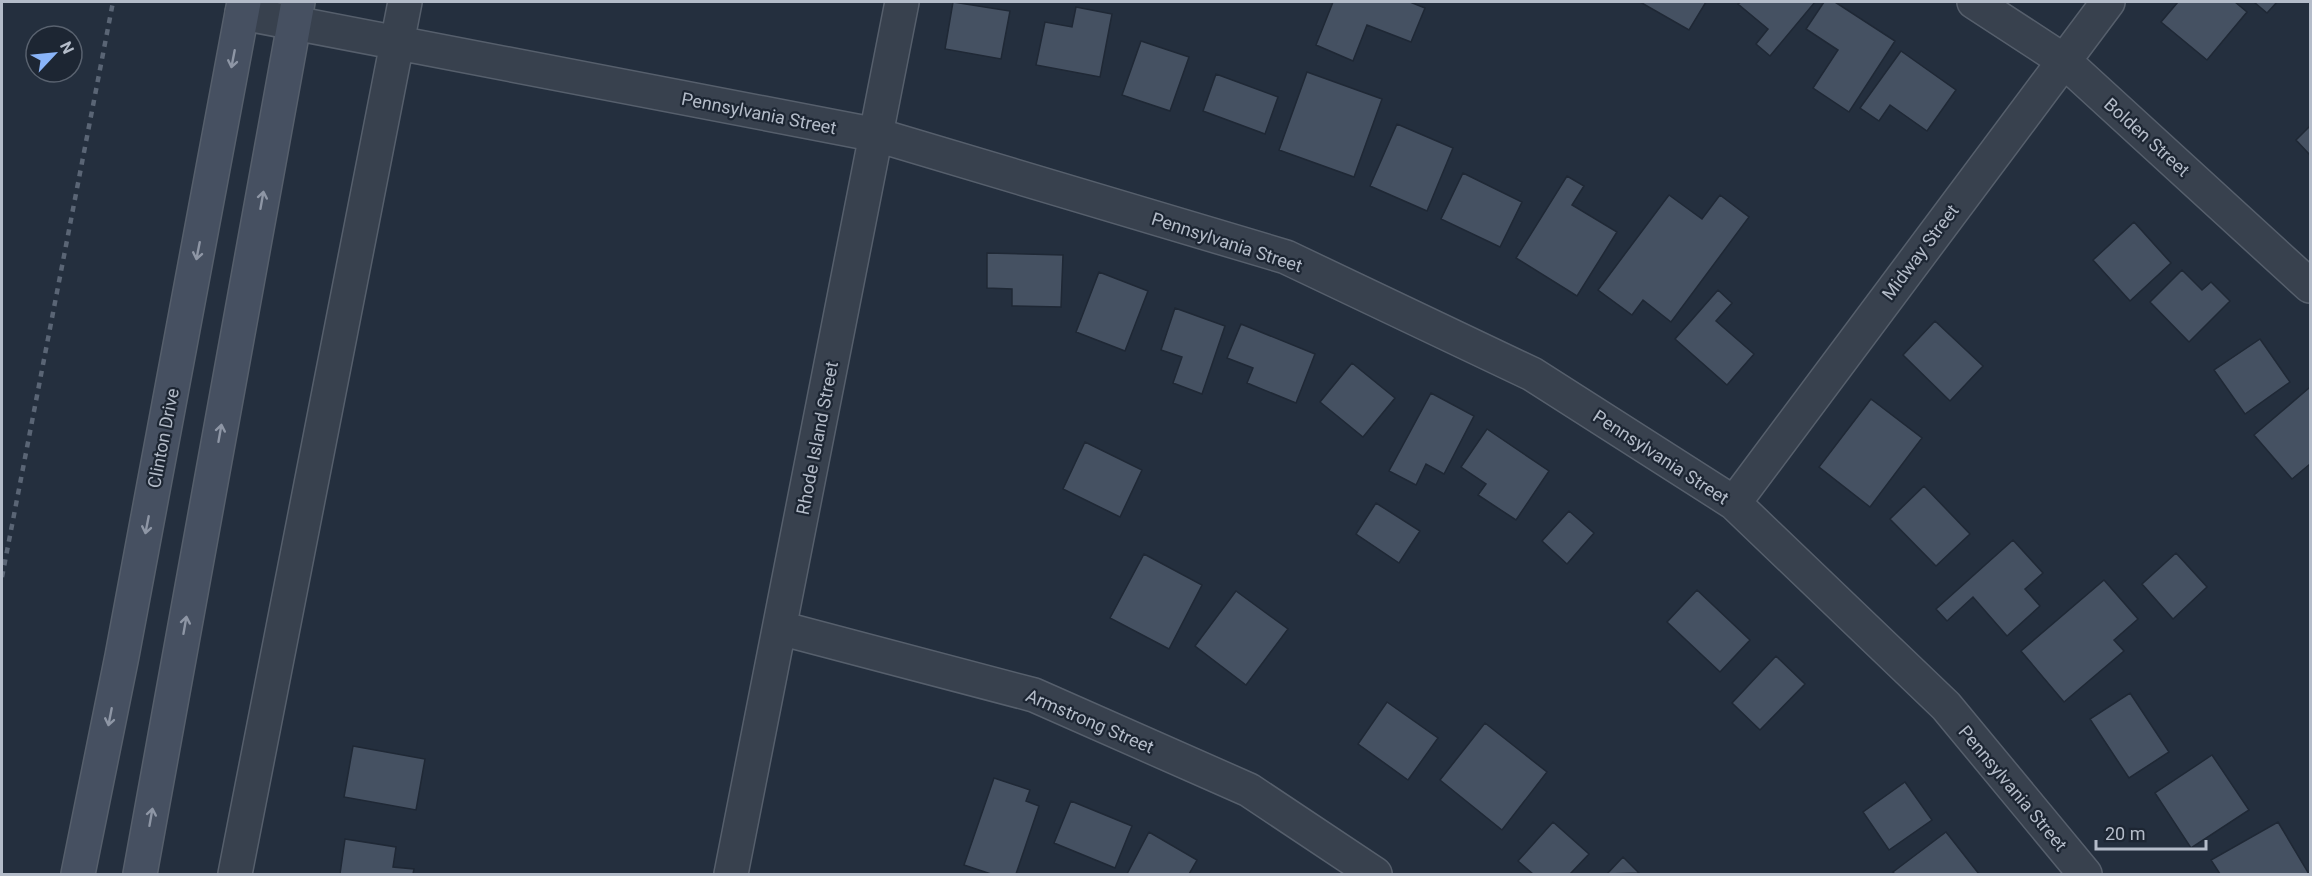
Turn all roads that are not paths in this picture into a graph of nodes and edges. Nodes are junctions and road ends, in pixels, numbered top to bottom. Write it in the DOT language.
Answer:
graph roads {
  1 [pos="405,2"];
  2 [pos="902,2"];
  3 [pos="1974,2"];
  4 [pos="2108,2"];
  5 [pos="243,8"];
  6 [pos="296,13"];
  7 [pos="397,43"];
  8 [pos="2063,60"];
  9 [pos="877,135"];
  10 [pos="2310,286"];
  11 [pos="1734,503"];
  12 [pos="780,628"];
  13 [pos="78,874"];
  14 [pos="140,874"];
  15 [pos="234,874"];
  16 [pos="731,874"];
  17 [pos="1375,874"];
  18 [pos="2085,874"];
  1 -- 7 [label="street"];
  2 -- 9 [label="street, Rhode Island Street"];
  3 -- 8 [label="street, Bolden Street"];
  4 -- 8 [label="street, Midway Street"];
  5 -- 6 [label="street, Pennsylvania Street"];
  5 -- 13 [label="main road, Clinton Drive, one-way"];
  6 -- 7 [label="street, Pennsylvania Street"];
  14 -- 6 [label="main road, one-way"];
  7 -- 9 [label="street, Pennsylvania Street"];
  7 -- 15 [label="street"];
  8 -- 10 [label="street, Bolden Street"];
  8 -- 11 [label="street, Midway Street"];
  9 -- 11 [label="street, Pennsylvania Street"];
  9 -- 12 [label="street, Rhode Island Street"];
  11 -- 18 [label="street, Pennsylvania Street"];
  12 -- 16 [label="street, Rhode Island Street"];
  12 -- 17 [label="street, Armstrong Street"];
}
